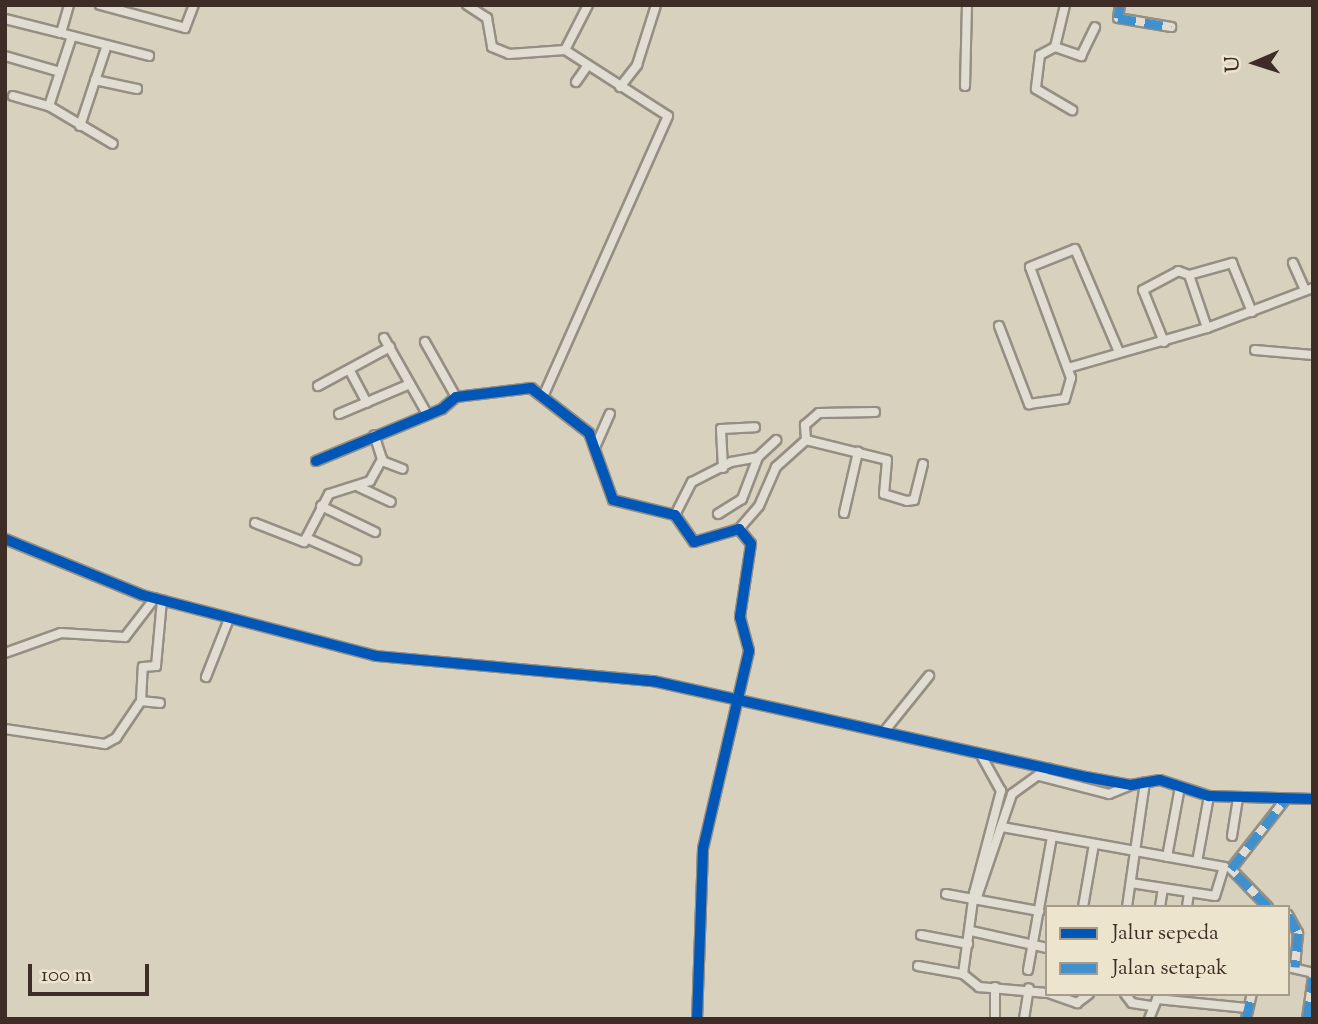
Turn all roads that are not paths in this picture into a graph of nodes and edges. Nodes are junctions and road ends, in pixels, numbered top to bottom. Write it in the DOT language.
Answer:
graph roads {
  1 [pos="69,5"];
  2 [pos="100,5"];
  3 [pos="194,5"];
  4 [pos="467,5"];
  5 [pos="588,5"];
  6 [pos="656,5"];
  7 [pos="967,5"];
  8 [pos="1065,5"];
  9 [pos="1120,5"];
  10 [pos="5,19"];
  11 [pos="1095,27"];
  12 [pos="1171,27"];
  13 [pos="61,33"];
  14 [pos="72,36"];
  15 [pos="107,45"];
  16 [pos="1055,47"];
  17 [pos="565,50"];
  18 [pos="149,56"];
  19 [pos="6,58"];
  20 [pos="587,66"];
  21 [pos="60,72"];
  22 [pos="95,80"];
  23 [pos="576,82"];
  24 [pos="965,86"];
  25 [pos="620,87"];
  26 [pos="137,89"];
  27 [pos="13,96"];
  28 [pos="49,106"];
  29 [pos="1072,110"];
  30 [pos="80,126"];
  31 [pos="113,144"];
  32 [pos="1293,263"];
  33 [pos="1189,275"];
  34 [pos="1309,289"];
  35 [pos="1252,312"];
  36 [pos="999,326"];
  37 [pos="1207,328"];
  38 [pos="384,338"];
  39 [pos="425,342"];
  40 [pos="1164,342"];
  41 [pos="390,347"];
  42 [pos="1118,350"];
  43 [pos="1255,350"];
  44 [pos="1313,355"];
  45 [pos="1068,368"];
  46 [pos="350,371"];
  47 [pos="411,384"];
  48 [pos="318,386"];
  49 [pos="544,394"];
  50 [pos="456,397"];
  51 [pos="367,403"];
  52 [pos="425,412"];
  53 [pos="875,412"];
  54 [pos="339,414"];
  55 [pos="610,414"];
  56 [pos="755,427"];
  57 [pos="374,435"];
  58 [pos="776,439"];
  59 [pos="806,440"];
  60 [pos="596,444"];
  61 [pos="858,453"];
  62 [pos="758,457"];
  63 [pos="316,461"];
  64 [pos="382,461"];
  65 [pos="923,464"];
  66 [pos="723,468"];
  67 [pos="402,469"];
  68 [pos="359,488"];
  69 [pos="391,502"];
  70 [pos="321,506"];
  71 [pos="844,513"];
  72 [pos="718,514"];
  73 [pos="675,515"];
  74 [pos="255,523"];
  75 [pos="738,529"];
  76 [pos="375,532"];
  77 [pos="306,538"];
  78 [pos="5,539"];
  79 [pos="356,560"];
  80 [pos="158,599"];
  81 [pos="229,619"];
  82 [pos="5,653"];
  83 [pos="929,676"];
  84 [pos="206,677"];
  85 [pos="736,697"];
  86 [pos="141,701"];
  87 [pos="160,703"];
  88 [pos="5,729"];
  89 [pos="887,729"];
  90 [pos="981,755"];
  91 [pos="1048,768"];
  92 [pos="1039,776"];
  93 [pos="1145,782"];
  94 [pos="1131,785"];
  95 [pos="1180,786"];
  96 [pos="1001,791"];
  97 [pos="1012,794"];
  98 [pos="1209,796"];
  99 [pos="1238,798"];
  100 [pos="1313,799"];
  101 [pos="1285,800"];
  102 [pos="1002,827"];
  103 [pos="1052,836"];
  104 [pos="1232,836"];
  105 [pos="1094,844"];
  106 [pos="1136,851"];
  107 [pos="1167,857"];
  108 [pos="1197,862"];
  109 [pos="1131,883"];
  110 [pos="1163,889"];
  111 [pos="1189,893"];
  112 [pos="946,894"];
  113 [pos="976,900"];
  114 [pos="1083,905"];
  115 [pos="1127,905"];
  116 [pos="1160,905"];
  117 [pos="1187,905"];
  118 [pos="1266,905"];
  119 [pos="1039,911"];
  120 [pos="1290,919"];
  121 [pos="971,931"];
  122 [pos="921,935"];
  123 [pos="968,944"];
  124 [pos="1033,945"];
  125 [pos="1045,948"];
  126 [pos="918,966"];
  127 [pos="1292,967"];
  128 [pos="1028,970"];
  129 [pos="1313,975"];
  130 [pos="968,978"];
  131 [pos="995,987"];
  132 [pos="1029,988"];
  133 [pos="1045,993"];
  134 [pos="1056,996"];
  135 [pos="1087,996"];
  136 [pos="1127,996"];
  137 [pos="1251,996"];
  138 [pos="1152,1006"];
  139 [pos="1247,1008"];
  140 [pos="697,1019"];
  141 [pos="995,1019"];
  142 [pos="1024,1019"];
  143 [pos="1149,1019"];
  144 [pos="1246,1019"];
  145 [pos="1307,1019"];
  1 -- 13 [label="street"];
  2 -- 3 [label="street"];
  4 -- 17 [label="street"];
  5 -- 17 [label="street"];
  6 -- 25 [label="street"];
  7 -- 24 [label="street"];
  8 -- 16 [label="street"];
  9 -- 12 [label="street"];
  10 -- 13 [label="street"];
  11 -- 16 [label="street"];
  13 -- 14 [label="street"];
  14 -- 15 [label="street"];
  14 -- 21 [label="street"];
  15 -- 18 [label="street"];
  15 -- 22 [label="street"];
  16 -- 29 [label="street"];
  17 -- 20 [label="street"];
  19 -- 21 [label="street"];
  20 -- 23 [label="street"];
  20 -- 25 [label="street"];
  21 -- 28 [label="street"];
  22 -- 26 [label="street"];
  22 -- 30 [label="street"];
  25 -- 49 [label="street"];
  27 -- 28 [label="street"];
  28 -- 30 [label="street"];
  30 -- 31 [label="street"];
  32 -- 34 [label="street"];
  33 -- 35 [label="street"];
  33 -- 37 [label="street"];
  33 -- 40 [label="street"];
  34 -- 35 [label="street"];
  35 -- 37 [label="street"];
  36 -- 45 [label="street"];
  37 -- 40 [label="street"];
  38 -- 41 [label="street"];
  39 -- 50 [label="street"];
  40 -- 42 [label="street"];
  41 -- 46 [label="street"];
  41 -- 47 [label="street"];
  42 -- 45 [label="street"];
  42 -- 45 [label="street"];
  43 -- 44 [label="street"];
  46 -- 48 [label="street"];
  46 -- 51 [label="street"];
  47 -- 51 [label="street"];
  47 -- 52 [label="street"];
  49 -- 50 [label="street"];
  49 -- 60 [label="street"];
  50 -- 52 [label="street"];
  51 -- 54 [label="street"];
  52 -- 57 [label="street"];
  53 -- 59 [label="street"];
  55 -- 60 [label="street"];
  56 -- 66 [label="street"];
  57 -- 63 [label="street"];
  57 -- 64 [label="street"];
  58 -- 62 [label="street"];
  59 -- 61 [label="street"];
  59 -- 75 [label="street"];
  60 -- 73 [label="street"];
  61 -- 65 [label="street"];
  61 -- 71 [label="street"];
  62 -- 66 [label="street"];
  62 -- 72 [label="street"];
  64 -- 67 [label="street"];
  64 -- 68 [label="street"];
  66 -- 73 [label="street"];
  68 -- 69 [label="street"];
  68 -- 70 [label="street"];
  70 -- 76 [label="street"];
  70 -- 77 [label="street"];
  73 -- 75 [label="street"];
  74 -- 77 [label="street"];
  75 -- 85 [label="street"];
  77 -- 79 [label="street"];
  78 -- 80 [label="street"];
  80 -- 81 [label="street"];
  80 -- 82 [label="street"];
  80 -- 86 [label="street"];
  81 -- 84 [label="street"];
  81 -- 85 [label="street"];
  83 -- 89 [label="street"];
  85 -- 89 [label="street"];
  85 -- 140 [label="street"];
  86 -- 87 [label="street"];
  86 -- 88 [label="street"];
  89 -- 91 [label="street"];
  90 -- 96 [label="street"];
  91 -- 92 [label="street"];
  91 -- 94 [label="street"];
  92 -- 94 [label="street"];
  92 -- 97 [label="street"];
  93 -- 94 [label="street"];
  93 -- 95 [label="street"];
  93 -- 106 [label="street"];
  95 -- 98 [label="street"];
  95 -- 107 [label="street"];
  96 -- 97 [label="street"];
  96 -- 113 [label="street"];
  97 -- 102 [label="street"];
  98 -- 99 [label="street"];
  98 -- 108 [label="street"];
  99 -- 101 [label="street"];
  99 -- 104 [label="street"];
  100 -- 101 [label="street"];
  101 -- 118 [label="street"];
  102 -- 103 [label="street"];
  102 -- 113 [label="street"];
  103 -- 105 [label="street"];
  103 -- 119 [label="street"];
  105 -- 106 [label="street"];
  105 -- 114 [label="street"];
  106 -- 107 [label="street"];
  106 -- 109 [label="street"];
  107 -- 108 [label="street"];
  108 -- 111 [label="street"];
  109 -- 110 [label="street"];
  109 -- 115 [label="street"];
  110 -- 111 [label="street"];
  110 -- 116 [label="street"];
  111 -- 117 [label="street"];
  112 -- 113 [label="street"];
  113 -- 119 [label="street"];
  113 -- 121 [label="street"];
  119 -- 124 [label="street"];
  120 -- 127 [label="street"];
  121 -- 123 [label="street"];
  121 -- 124 [label="street"];
  122 -- 123 [label="street"];
  123 -- 130 [label="street"];
  124 -- 125 [label="street"];
  124 -- 128 [label="street"];
  126 -- 130 [label="street"];
  127 -- 129 [label="street"];
  129 -- 145 [label="street"];
  130 -- 131 [label="street"];
  131 -- 132 [label="street"];
  131 -- 141 [label="street"];
  132 -- 133 [label="street"];
  132 -- 142 [label="street"];
  134 -- 135 [label="street"];
  136 -- 138 [label="street"];
  137 -- 139 [label="street"];
  138 -- 139 [label="street"];
  138 -- 143 [label="street"];
  139 -- 144 [label="street"];
}
